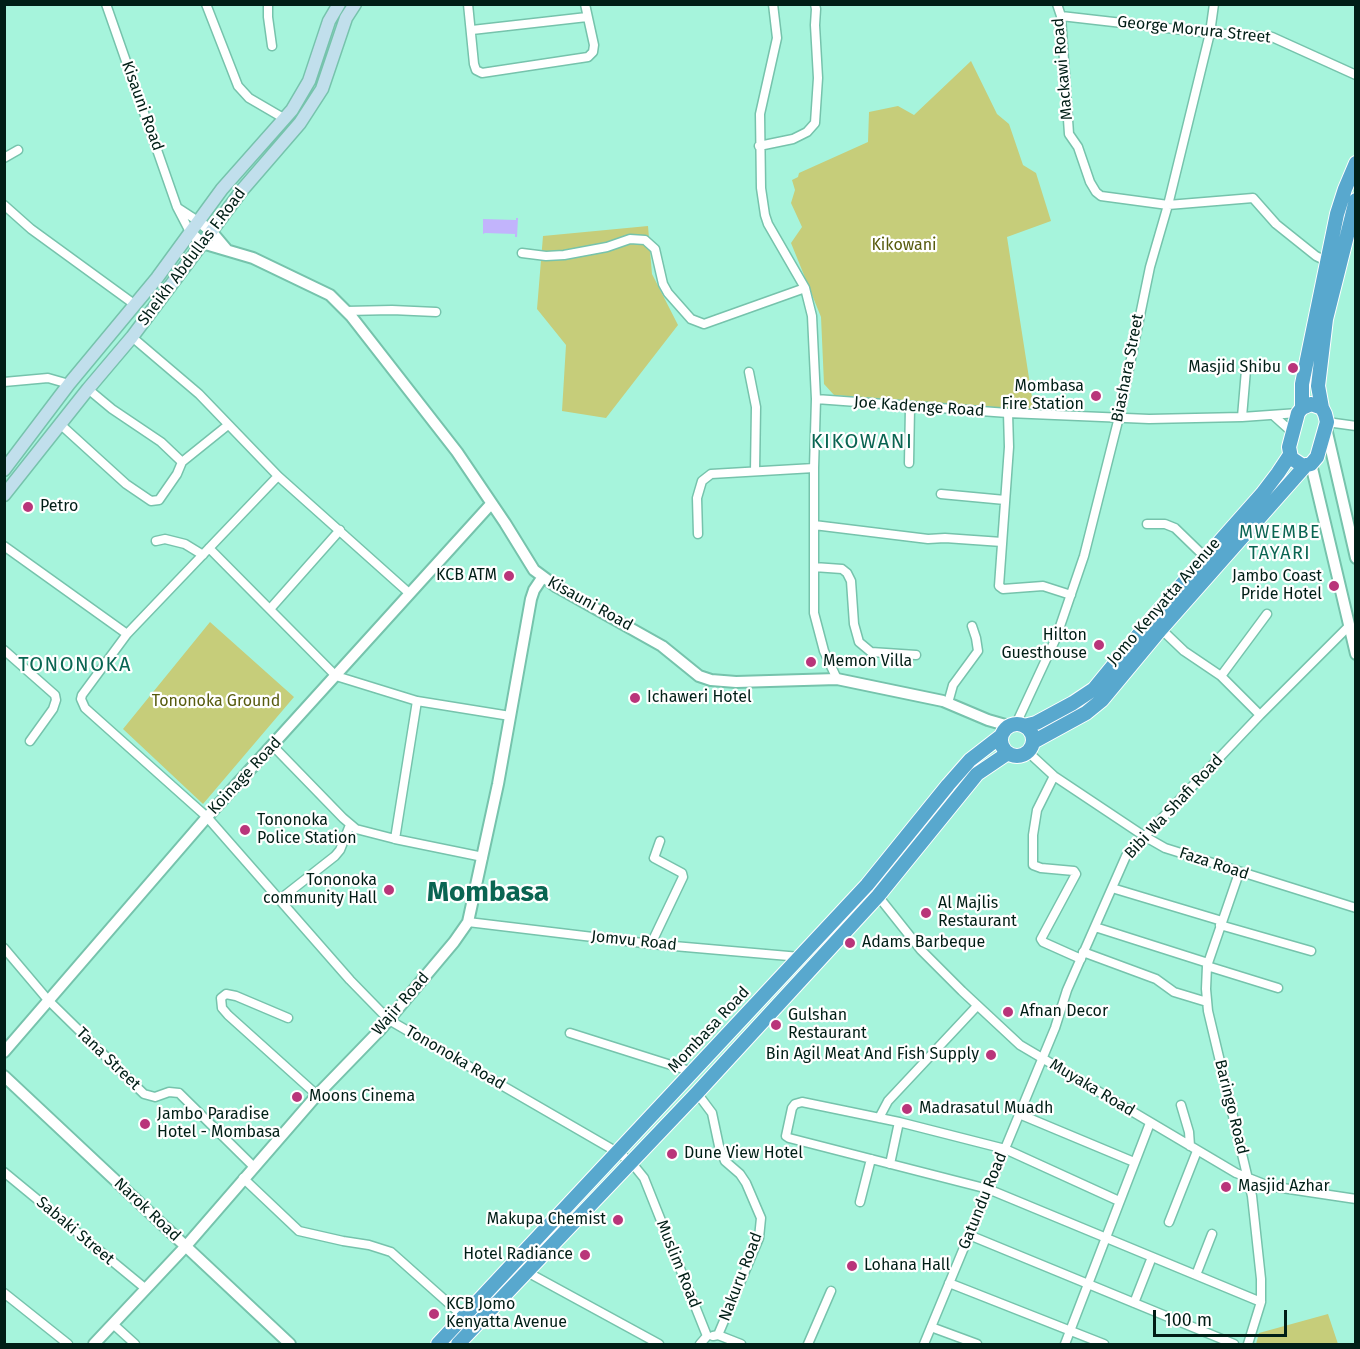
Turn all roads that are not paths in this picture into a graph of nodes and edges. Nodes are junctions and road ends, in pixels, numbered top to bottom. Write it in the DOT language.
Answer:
graph roads {
  1 [pos="106,4"];
  2 [pos="206,4"];
  3 [pos="268,4"];
  4 [pos="339,4"];
  5 [pos="355,4"];
  6 [pos="468,4"];
  7 [pos="585,4"];
  8 [pos="774,4"];
  9 [pos="815,4"];
  10 [pos="1057,4"];
  11 [pos="1214,4"];
  12 [pos="587,16"];
  13 [pos="1061,16"];
  14 [pos="471,30"];
  15 [pos="1210,33"];
  16 [pos="272,46"];
  17 [pos="1356,75"];
  18 [pos="285,119"];
  19 [pos="759,146"];
  20 [pos="18,150"];
  21 [pos="4,158"];
  22 [pos="1356,163"];
  23 [pos="1356,200"];
  24 [pos="1168,204"];
  25 [pos="4,205"];
  26 [pos="177,207"];
  27 [pos="198,221"];
  28 [pos="211,231"];
  29 [pos="190,232"];
  30 [pos="202,243"];
  31 [pos="228,251"];
  32 [pos="522,253"];
  33 [pos="1328,262"];
  34 [pos="805,288"];
  35 [pos="134,304"];
  36 [pos="346,310"];
  37 [pos="436,312"];
  38 [pos="132,337"];
  39 [pos="1246,370"];
  40 [pos="748,372"];
  41 [pos="4,382"];
  42 [pos="69,384"];
  43 [pos="88,389"];
  44 [pos="816,399"];
  45 [pos="910,407"];
  46 [pos="1322,408"];
  47 [pos="1300,410"];
  48 [pos="1008,413"];
  49 [pos="1274,416"];
  50 [pos="1119,417"];
  51 [pos="1242,417"];
  52 [pos="60,424"];
  53 [pos="228,425"];
  54 [pos="1326,425"];
  55 [pos="1356,426"];
  56 [pos="1293,433"];
  57 [pos="1290,455"];
  58 [pos="182,462"];
  59 [pos="909,463"];
  60 [pos="1309,465"];
  61 [pos="814,468"];
  62 [pos="4,470"];
  63 [pos="755,471"];
  64 [pos="278,476"];
  65 [pos="941,494"];
  66 [pos="4,495"];
  67 [pos="1005,500"];
  68 [pos="491,504"];
  69 [pos="1147,524"];
  70 [pos="814,525"];
  71 [pos="340,530"];
  72 [pos="698,534"];
  73 [pos="156,541"];
  74 [pos="1002,542"];
  75 [pos="4,546"];
  76 [pos="206,552"];
  77 [pos="1206,558"];
  78 [pos="1356,558"];
  79 [pos="814,567"];
  80 [pos="542,578"];
  81 [pos="409,593"];
  82 [pos="1071,595"];
  83 [pos="1356,599"];
  84 [pos="1344,603"];
  85 [pos="270,609"];
  86 [pos="1267,614"];
  87 [pos="972,626"];
  88 [pos="1349,626"];
  89 [pos="1161,629"];
  90 [pos="127,634"];
  91 [pos="4,650"];
  92 [pos="1356,654"];
  93 [pos="916,656"];
  94 [pos="336,676"];
  95 [pos="1221,676"];
  96 [pos="837,679"];
  97 [pos="417,701"];
  98 [pos="948,703"];
  99 [pos="510,716"];
  100 [pos="1260,716"];
  101 [pos="1013,728"];
  102 [pos="30,741"];
  103 [pos="273,746"];
  104 [pos="1030,747"];
  105 [pos="1008,753"];
  106 [pos="1054,776"];
  107 [pos="207,817"];
  108 [pos="350,825"];
  109 [pos="1144,836"];
  110 [pos="396,839"];
  111 [pos="660,841"];
  112 [pos="483,857"];
  113 [pos="1239,873"];
  114 [pos="1112,888"];
  115 [pos="878,896"];
  116 [pos="279,900"];
  117 [pos="1356,908"];
  118 [pos="468,922"];
  119 [pos="1221,923"];
  120 [pos="1095,927"];
  121 [pos="651,944"];
  122 [pos="4,948"];
  123 [pos="1311,951"];
  124 [pos="1082,956"];
  125 [pos="800,957"];
  126 [pos="1208,964"];
  127 [pos="1278,988"];
  128 [pos="48,1000"];
  129 [pos="1207,1002"];
  130 [pos="977,1006"];
  131 [pos="288,1018"];
  132 [pos="388,1020"];
  133 [pos="570,1033"];
  134 [pos="4,1052"];
  135 [pos="1042,1058"];
  136 [pos="693,1072"];
  137 [pos="4,1076"];
  138 [pos="697,1093"];
  139 [pos="317,1095"];
  140 [pos="1181,1105"];
  141 [pos="1019,1114"];
  142 [pos="879,1118"];
  143 [pos="899,1122"];
  144 [pos="1150,1123"];
  145 [pos="1188,1132"];
  146 [pos="628,1141"];
  147 [pos="1180,1141"];
  148 [pos="1005,1149"];
  149 [pos="1194,1149"];
  150 [pos="617,1152"];
  151 [pos="636,1157"];
  152 [pos="871,1159"];
  153 [pos="1134,1162"];
  154 [pos="890,1164"];
  155 [pos="254,1167"];
  156 [pos="4,1172"];
  157 [pos="243,1178"];
  158 [pos="1249,1178"];
  159 [pos="988,1189"];
  160 [pos="1356,1199"];
  161 [pos="1119,1201"];
  162 [pos="860,1202"];
  163 [pos="1169,1222"];
  164 [pos="1212,1234"];
  165 [pos="969,1235"];
  166 [pos="1106,1238"];
  167 [pos="186,1246"];
  168 [pos="1152,1257"];
  169 [pos="527,1272"];
  170 [pos="1196,1275"];
  171 [pos="949,1283"];
  172 [pos="1088,1284"];
  173 [pos="146,1289"];
  174 [pos="831,1291"];
  175 [pos="4,1293"];
  176 [pos="1261,1302"];
  177 [pos="1134,1303"];
  178 [pos="464,1317"];
  179 [pos="113,1324"];
  180 [pos="932,1327"];
  181 [pos="1070,1331"];
  182 [pos="718,1335"];
  183 [pos="707,1336"];
  184 [pos="68,1344"];
  185 [pos="94,1344"];
  186 [pos="135,1344"];
  187 [pos="290,1344"];
  188 [pos="438,1344"];
  189 [pos="458,1344"];
  190 [pos="659,1344"];
  191 [pos="700,1344"];
  192 [pos="741,1344"];
  193 [pos="808,1344"];
  194 [pos="924,1344"];
  195 [pos="977,1344"];
  196 [pos="1065,1344"];
  197 [pos="1104,1344"];
  198 [pos="1234,1344"];
  199 [pos="1248,1344"];
  1 -- 26 [label="street, Kisauni Road"];
  2 -- 18 [label="street"];
  3 -- 16 [label="street"];
  4 -- 18 [label="main road, Sheikh Abdullas F.Road"];
  5 -- 28 [label="main road, Sheikh Abdullas F.Road"];
  6 -- 14 [label="street"];
  7 -- 12 [label="street"];
  8 -- 19 [label="street"];
  9 -- 19 [label="street"];
  10 -- 13 [label="street, Mackawi Road"];
  11 -- 15 [label="street, Biashara Street"];
  12 -- 14 [label="street"];
  12 -- 14 [label="street"];
  13 -- 15 [label="street, George Morura Street"];
  13 -- 24 [label="street, Mackawi Road"];
  15 -- 17 [label="street, George Morura Street"];
  15 -- 24 [label="street, Biashara Street"];
  18 -- 27 [label="main road, Sheikh Abdullas F.Road"];
  19 -- 34 [label="street"];
  20 -- 21 [label="street"];
  22 -- 33 [label="highway"];
  23 -- 46 [label="highway"];
  24 -- 33 [label="street, Mackawi Road"];
  24 -- 50 [label="street, Biashara Street"];
  25 -- 35 [label="street"];
  26 -- 27 [label="street"];
  26 -- 29 [label="street, Kisauni Road"];
  27 -- 28 [label="street"];
  27 -- 29 [label="main road, Sheikh Abdullas F.Road"];
  28 -- 30 [label="main road, Sheikh Abdullas F.Road"];
  28 -- 31 [label="street"];
  29 -- 30 [label="street, Kisauni Road"];
  29 -- 35 [label="main road, Sheikh Abdullas F.Road"];
  30 -- 31 [label="street, Kisauni Road"];
  30 -- 38 [label="main road, Sheikh Abdullas F.Road"];
  31 -- 36 [label="street, Kisauni Road"];
  32 -- 34 [label="street"];
  33 -- 47 [label="highway"];
  34 -- 44 [label="street"];
  35 -- 42 [label="main road, Sheikh Abdullas F.Road"];
  36 -- 37 [label="street"];
  36 -- 68 [label="street, Kisauni Road"];
  38 -- 43 [label="main road, Sheikh Abdullas F.Road"];
  38 -- 53 [label="street"];
  39 -- 51 [label="street"];
  40 -- 63 [label="street"];
  41 -- 42 [label="street"];
  42 -- 62 [label="main road, Sheikh Abdullas F.Road"];
  43 -- 52 [label="main road, Sheikh Abdullas F.Road"];
  43 -- 58 [label="street"];
  44 -- 45 [label="street, Joe Kadenge Road"];
  44 -- 61 [label="street"];
  45 -- 48 [label="street, Joe Kadenge Road"];
  45 -- 59 [label="street"];
  46 -- 47 [label="highway"];
  46 -- 54 [label="highway"];
  47 -- 49 [label="street, Joe Kadenge Road"];
  47 -- 56 [label="highway"];
  48 -- 50 [label="street, Joe Kadenge Road"];
  48 -- 67 [label="street"];
  49 -- 51 [label="street, Joe Kadenge Road"];
  49 -- 56 [label="street"];
  50 -- 51 [label="street, Joe Kadenge Road"];
  50 -- 82 [label="street, Biashara Street"];
  52 -- 58 [label="street"];
  52 -- 66 [label="main road, Sheikh Abdullas F.Road"];
  53 -- 58 [label="street"];
  53 -- 64 [label="street"];
  54 -- 55 [label="street"];
  54 -- 60 [label="highway, Jomo Kenyatta Avenue"];
  54 -- 78 [label="street"];
  56 -- 57 [label="highway"];
  57 -- 60 [label="highway"];
  57 -- 77 [label="highway, Mombasa Road"];
  60 -- 84 [label="street"];
  60 -- 89 [label="highway, Jomo Kenyatta Avenue"];
  61 -- 63 [label="street"];
  61 -- 70 [label="street"];
  63 -- 72 [label="street"];
  64 -- 71 [label="street"];
  64 -- 76 [label="street"];
  65 -- 67 [label="street"];
  67 -- 74 [label="street"];
  68 -- 80 [label="street, Kisauni Road"];
  68 -- 81 [label="street, Koinage Road"];
  69 -- 77 [label="street"];
  70 -- 74 [label="street"];
  70 -- 79 [label="street"];
  71 -- 81 [label="street"];
  71 -- 85 [label="street"];
  73 -- 76 [label="street"];
  74 -- 82 [label="street"];
  75 -- 90 [label="street"];
  76 -- 85 [label="street"];
  76 -- 90 [label="street"];
  77 -- 101 [label="highway, Mombasa Road"];
  79 -- 93 [label="street"];
  79 -- 96 [label="street"];
  80 -- 96 [label="street, Kisauni Road"];
  80 -- 99 [label="street, Wajir Road"];
  81 -- 94 [label="street, Koinage Road"];
  82 -- 101 [label="street, Biashara Street"];
  83 -- 84 [label="street"];
  84 -- 88 [label="street"];
  85 -- 94 [label="street"];
  86 -- 95 [label="street"];
  87 -- 98 [label="street"];
  88 -- 92 [label="street"];
  88 -- 100 [label="street, Bibi Wa Shafi Road"];
  89 -- 95 [label="street"];
  89 -- 104 [label="highway, Jomo Kenyatta Avenue"];
  90 -- 107 [label="street, Tononoka Road"];
  91 -- 102 [label="street"];
  94 -- 97 [label="street"];
  94 -- 103 [label="street, Koinage Road"];
  95 -- 100 [label="street"];
  96 -- 98 [label="street, Kisauni Road"];
  97 -- 99 [label="street"];
  97 -- 110 [label="street"];
  98 -- 101 [label="street, Kisauni Road"];
  99 -- 112 [label="street, Wajir Road"];
  100 -- 109 [label="street, Bibi Wa Shafi Road"];
  101 -- 104 [label="highway"];
  101 -- 105 [label="highway"];
  101 -- 125 [label="highway, Mombasa Road"];
  103 -- 107 [label="street, Koinage Road"];
  103 -- 108 [label="street"];
  104 -- 105 [label="highway, Jomo Kenyatta Avenue"];
  104 -- 106 [label="street, Faza Road"];
  105 -- 115 [label="highway, Mombasa Road"];
  106 -- 109 [label="street, Faza Road"];
  106 -- 124 [label="street"];
  107 -- 116 [label="street, Tononoka Road"];
  107 -- 128 [label="street, Koinage Road"];
  108 -- 110 [label="street"];
  108 -- 116 [label="street"];
  109 -- 113 [label="street, Faza Road"];
  109 -- 114 [label="street, Bibi Wa Shafi Road"];
  110 -- 112 [label="street"];
  111 -- 121 [label="street"];
  112 -- 118 [label="street, Wajir Road"];
  113 -- 117 [label="street, Faza Road"];
  113 -- 119 [label="street, Baringo Road"];
  114 -- 119 [label="street"];
  114 -- 120 [label="street, Bibi Wa Shafi Road"];
  115 -- 130 [label="street, Muyaka Road"];
  115 -- 138 [label="highway, Mombasa Road"];
  116 -- 132 [label="street, Tononoka Road"];
  118 -- 121 [label="street, Jomvu Road"];
  118 -- 132 [label="street, Wajir Road"];
  119 -- 123 [label="street"];
  119 -- 126 [label="street, Baringo Road"];
  120 -- 124 [label="street, Bibi Wa Shafi Road"];
  120 -- 126 [label="street"];
  121 -- 125 [label="street, Jomvu Road"];
  122 -- 128 [label="street, Tana Street"];
  124 -- 129 [label="street"];
  124 -- 135 [label="street, Bibi Wa Shafi Road"];
  125 -- 136 [label="highway, Mombasa Road"];
  126 -- 127 [label="street"];
  126 -- 129 [label="street, Baringo Road"];
  128 -- 134 [label="street, Koinage Road"];
  128 -- 155 [label="street, Tana Street"];
  129 -- 158 [label="street, Baringo Road"];
  130 -- 135 [label="street, Muyaka Road"];
  130 -- 142 [label="street"];
  131 -- 139 [label="street"];
  132 -- 139 [label="street, Wajir Road"];
  132 -- 150 [label="street, Tononoka Road"];
  133 -- 136 [label="street"];
  135 -- 141 [label="street, Gatundu Road"];
  135 -- 144 [label="street, Muyaka Road"];
  136 -- 146 [label="highway, Mombasa Road"];
  137 -- 167 [label="street, Narok Road"];
  138 -- 151 [label="highway, Mombasa Road"];
  138 -- 182 [label="street, Nakuru Road"];
  139 -- 155 [label="street, Wajir Road"];
  140 -- 145 [label="street"];
  141 -- 148 [label="street, Gatundu Road"];
  141 -- 153 [label="street"];
  142 -- 143 [label="street"];
  142 -- 152 [label="street"];
  143 -- 148 [label="street"];
  143 -- 154 [label="street"];
  144 -- 147 [label="street, Muyaka Road"];
  144 -- 153 [label="street"];
  145 -- 147 [label="street"];
  145 -- 149 [label="street"];
  146 -- 150 [label="highway, Mombasa Road"];
  146 -- 151 [label="highway"];
  147 -- 149 [label="street, Muyaka Road"];
  148 -- 159 [label="street, Gatundu Road"];
  148 -- 161 [label="street"];
  149 -- 158 [label="street, Muyaka Road"];
  149 -- 163 [label="street"];
  150 -- 151 [label="street, Tononoka Road"];
  150 -- 178 [label="highway, Mombasa Road"];
  151 -- 169 [label="highway, Mombasa Road"];
  151 -- 183 [label="street, Muslim Road"];
  152 -- 154 [label="street"];
  152 -- 162 [label="street"];
  153 -- 161 [label="street"];
  154 -- 159 [label="street"];
  155 -- 157 [label="street, Wajir Road"];
  156 -- 173 [label="street, Sabaki Street"];
  157 -- 167 [label="street, Wajir Road"];
  157 -- 178 [label="street"];
  158 -- 160 [label="street, Muyaka Road"];
  158 -- 176 [label="street, Baringo Road"];
  159 -- 165 [label="street, Gatundu Road"];
  159 -- 166 [label="street"];
  161 -- 166 [label="street"];
  164 -- 170 [label="street"];
  165 -- 171 [label="street, Gatundu Road"];
  165 -- 172 [label="street"];
  166 -- 168 [label="street"];
  166 -- 172 [label="street"];
  167 -- 173 [label="street, Wajir Road"];
  167 -- 187 [label="street, Narok Road"];
  168 -- 170 [label="street"];
  168 -- 177 [label="street"];
  169 -- 189 [label="highway, Mombasa Road"];
  169 -- 190 [label="street"];
  170 -- 176 [label="street"];
  171 -- 180 [label="street, Gatundu Road"];
  171 -- 181 [label="street"];
  172 -- 177 [label="street"];
  172 -- 181 [label="street"];
  173 -- 179 [label="street, Wajir Road"];
  174 -- 193 [label="street"];
  175 -- 184 [label="street"];
  176 -- 199 [label="street, Baringo Road"];
  177 -- 198 [label="street"];
  178 -- 188 [label="highway, Mombasa Road"];
  179 -- 185 [label="street, Wajir Road"];
  179 -- 186 [label="street"];
  180 -- 194 [label="street, Gatundu Road"];
  180 -- 195 [label="street"];
  181 -- 196 [label="street"];
  181 -- 197 [label="street"];
  182 -- 183 [label="street"];
  182 -- 192 [label="street"];
  183 -- 191 [label="street"];
}
